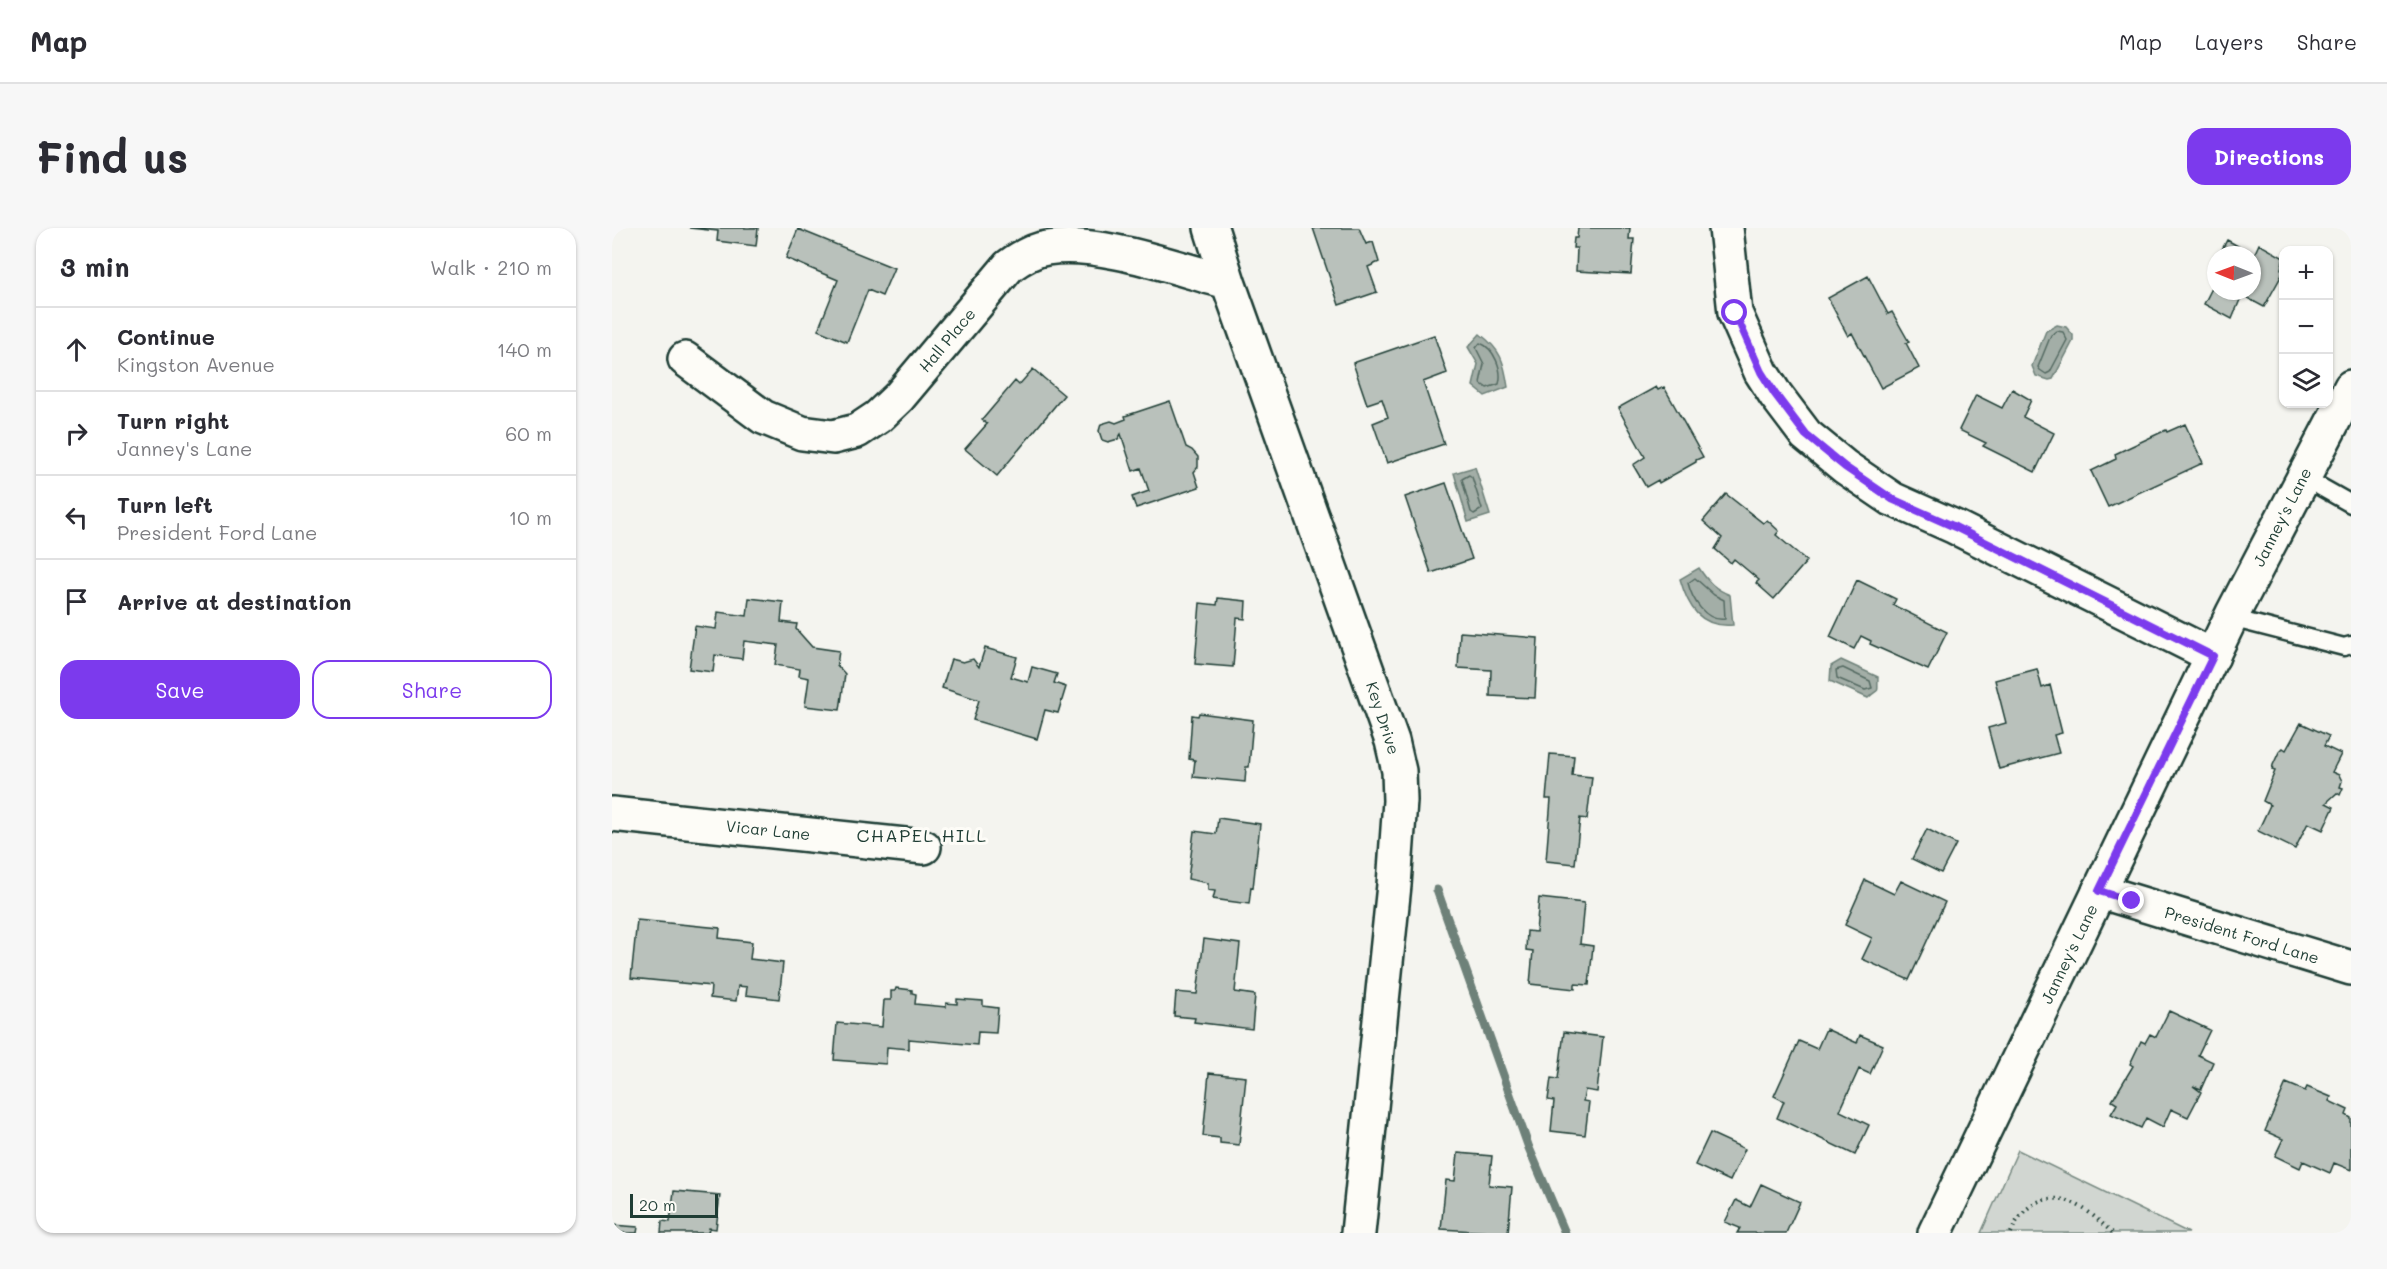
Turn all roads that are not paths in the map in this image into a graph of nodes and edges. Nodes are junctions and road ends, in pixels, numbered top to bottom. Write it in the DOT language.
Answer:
graph roads {
  1 [pos="1211,228"];
  2 [pos="1726,228"];
  3 [pos="1228,282"];
  4 [pos="685,359"];
  5 [pos="2351,387"];
  6 [pos="2303,477"];
  7 [pos="2351,504"];
  8 [pos="2230,618"];
  9 [pos="2351,645"];
  10 [pos="2213,656"];
  11 [pos="612,814"];
  12 [pos="924,847"];
  13 [pos="2099,891"];
  14 [pos="2351,968"];
  15 [pos="1358,1233"];
  16 [pos="1935,1233"];
  1 -- 3 [label="street, Key Drive"];
  2 -- 10 [label="street"];
  3 -- 4 [label="street, Hall Place"];
  3 -- 15 [label="street, Key Drive"];
  5 -- 6 [label="street, Janney's Lane"];
  6 -- 7 [label="lane"];
  6 -- 8 [label="street, Janney's Lane"];
  8 -- 9 [label="lane"];
  8 -- 10 [label="street, Janney's Lane"];
  10 -- 13 [label="street, Janney's Lane"];
  11 -- 12 [label="street, Vicar Lane"];
  13 -- 14 [label="street, President Ford Lane"];
  13 -- 16 [label="street, Janney's Lane"];
}
